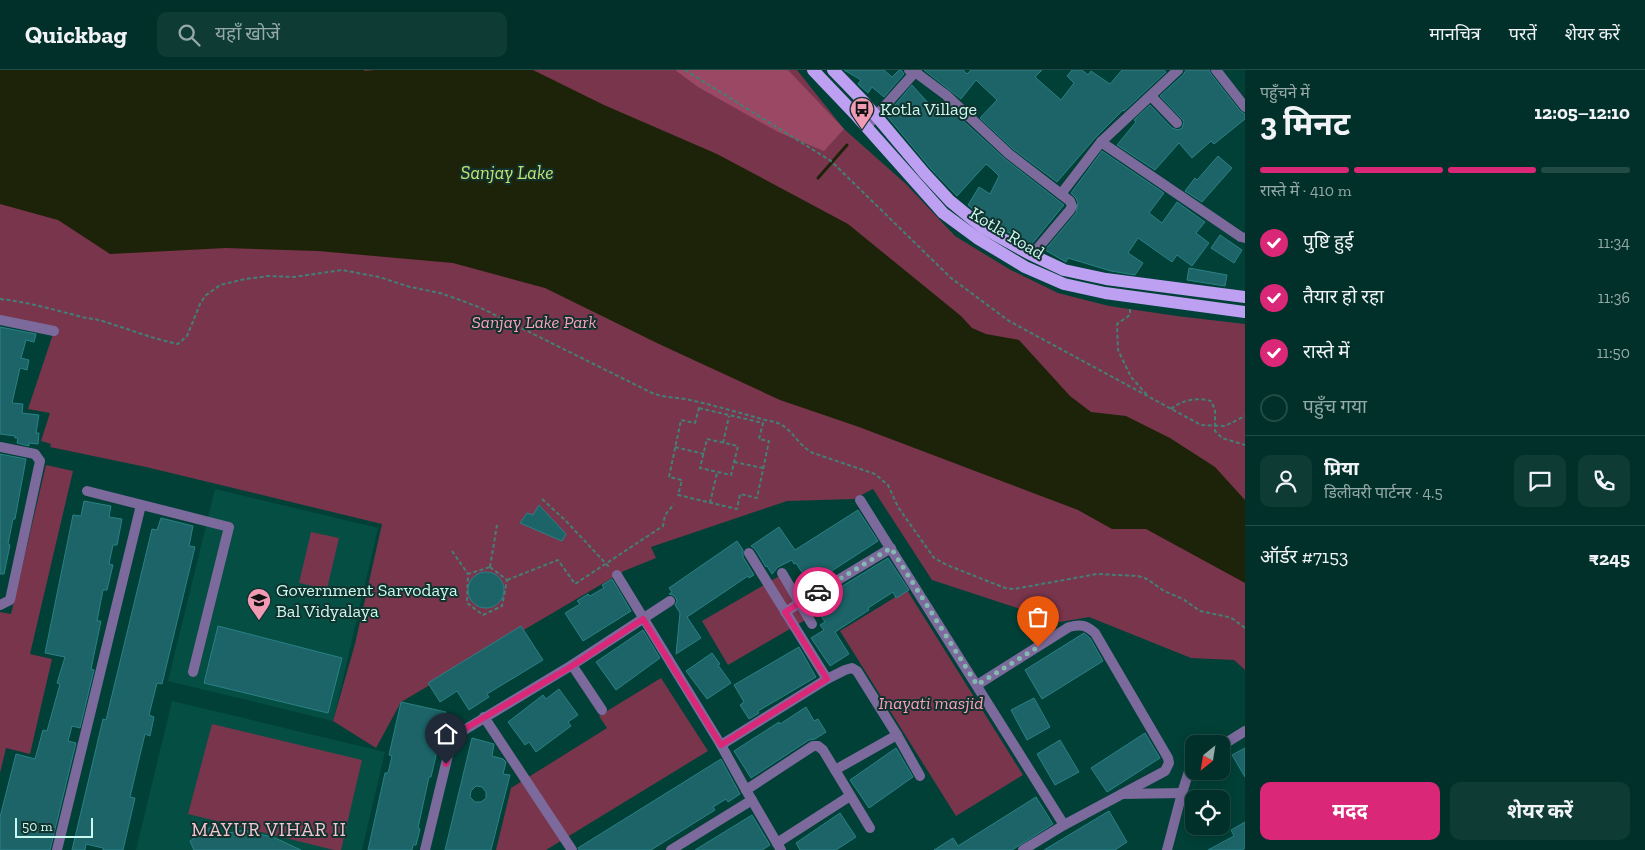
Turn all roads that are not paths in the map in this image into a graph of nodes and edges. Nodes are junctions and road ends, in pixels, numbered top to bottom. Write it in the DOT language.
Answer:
graph roads {
  1 [pos="813,70"];
  2 [pos="833,70"];
  3 [pos="1216,70"];
  4 [pos="914,71"];
  5 [pos="1173,71"];
  6 [pos="1151,96"];
  7 [pos="1245,107"];
  8 [pos="876,117"];
  9 [pos="1177,123"];
  10 [pos="866,127"];
  11 [pos="1101,142"];
  12 [pos="1061,194"];
  13 [pos="1245,238"];
  14 [pos="1032,256"];
  15 [pos="1245,297"];
  16 [pos="1245,312"];
  17 [pos="0,320"];
  18 [pos="54,331"];
  19 [pos="0,447"];
  20 [pos="87,491"];
  21 [pos="860,500"];
  22 [pos="141,505"];
  23 [pos="891,548"];
  24 [pos="749,553"];
  25 [pos="782,573"];
  26 [pos="617,575"];
  27 [pos="670,601"];
  28 [pos="800,602"];
  29 [pos="0,605"];
  30 [pos="785,612"];
  31 [pos="643,619"];
  32 [pos="812,624"];
  33 [pos="572,666"];
  34 [pos="193,672"];
  35 [pos="827,679"];
  36 [pos="977,685"];
  37 [pos="602,710"];
  38 [pos="484,717"];
  39 [pos="1245,731"];
  40 [pos="897,735"];
  41 [pos="1230,740"];
  42 [pos="721,745"];
  43 [pos="835,770"];
  44 [pos="920,776"];
  45 [pos="1186,780"];
  46 [pos="746,790"];
  47 [pos="1122,794"];
  48 [pos="1182,794"];
  49 [pos="850,796"];
  50 [pos="752,800"];
  51 [pos="1064,825"];
  52 [pos="870,828"];
  53 [pos="780,847"];
  54 [pos="57,850"];
  55 [pos="425,850"];
  56 [pos="572,850"];
  57 [pos="671,850"];
  58 [pos="1023,850"];
  59 [pos="1167,850"];
  1 -- 10 [label="main road, Kotla Road"];
  2 -- 8 [label="main road, Kotla Road"];
  3 -- 7 [label="street"];
  4 -- 8 [label="street"];
  4 -- 12 [label="street"];
  5 -- 6 [label="street"];
  6 -- 9 [label="street"];
  6 -- 11 [label="street"];
  8 -- 10 [label="street"];
  8 -- 14 [label="main road, Kotla Road"];
  10 -- 16 [label="main road, Kotla Road"];
  11 -- 12 [label="street"];
  11 -- 13 [label="street"];
  12 -- 14 [label="street"];
  14 -- 15 [label="main road, Kotla Road"];
  17 -- 18 [label="street"];
  19 -- 29 [label="street"];
  20 -- 22 [label="street"];
  21 -- 23 [label="street"];
  22 -- 34 [label="street"];
  22 -- 54 [label="street"];
  23 -- 28 [label="street"];
  23 -- 36 [label="street"];
  24 -- 30 [label="street"];
  25 -- 28 [label="street"];
  26 -- 31 [label="street"];
  27 -- 31 [label="street"];
  28 -- 30 [label="street"];
  28 -- 32 [label="street"];
  30 -- 35 [label="street"];
  31 -- 33 [label="street"];
  31 -- 42 [label="street"];
  33 -- 37 [label="street"];
  33 -- 38 [label="street"];
  35 -- 40 [label="street"];
  35 -- 42 [label="street"];
  36 -- 47 [label="street"];
  36 -- 51 [label="street"];
  38 -- 55 [label="street"];
  38 -- 56 [label="street"];
  39 -- 41 [label="street"];
  40 -- 43 [label="street"];
  40 -- 44 [label="street"];
  42 -- 46 [label="street"];
  43 -- 46 [label="street"];
  43 -- 49 [label="street"];
  45 -- 48 [label="street"];
  46 -- 50 [label="street"];
  47 -- 48 [label="street"];
  47 -- 51 [label="street"];
  48 -- 59 [label="street"];
  49 -- 52 [label="street"];
  49 -- 53 [label="street"];
  50 -- 53 [label="street"];
  50 -- 57 [label="street"];
  51 -- 58 [label="street"];
}
